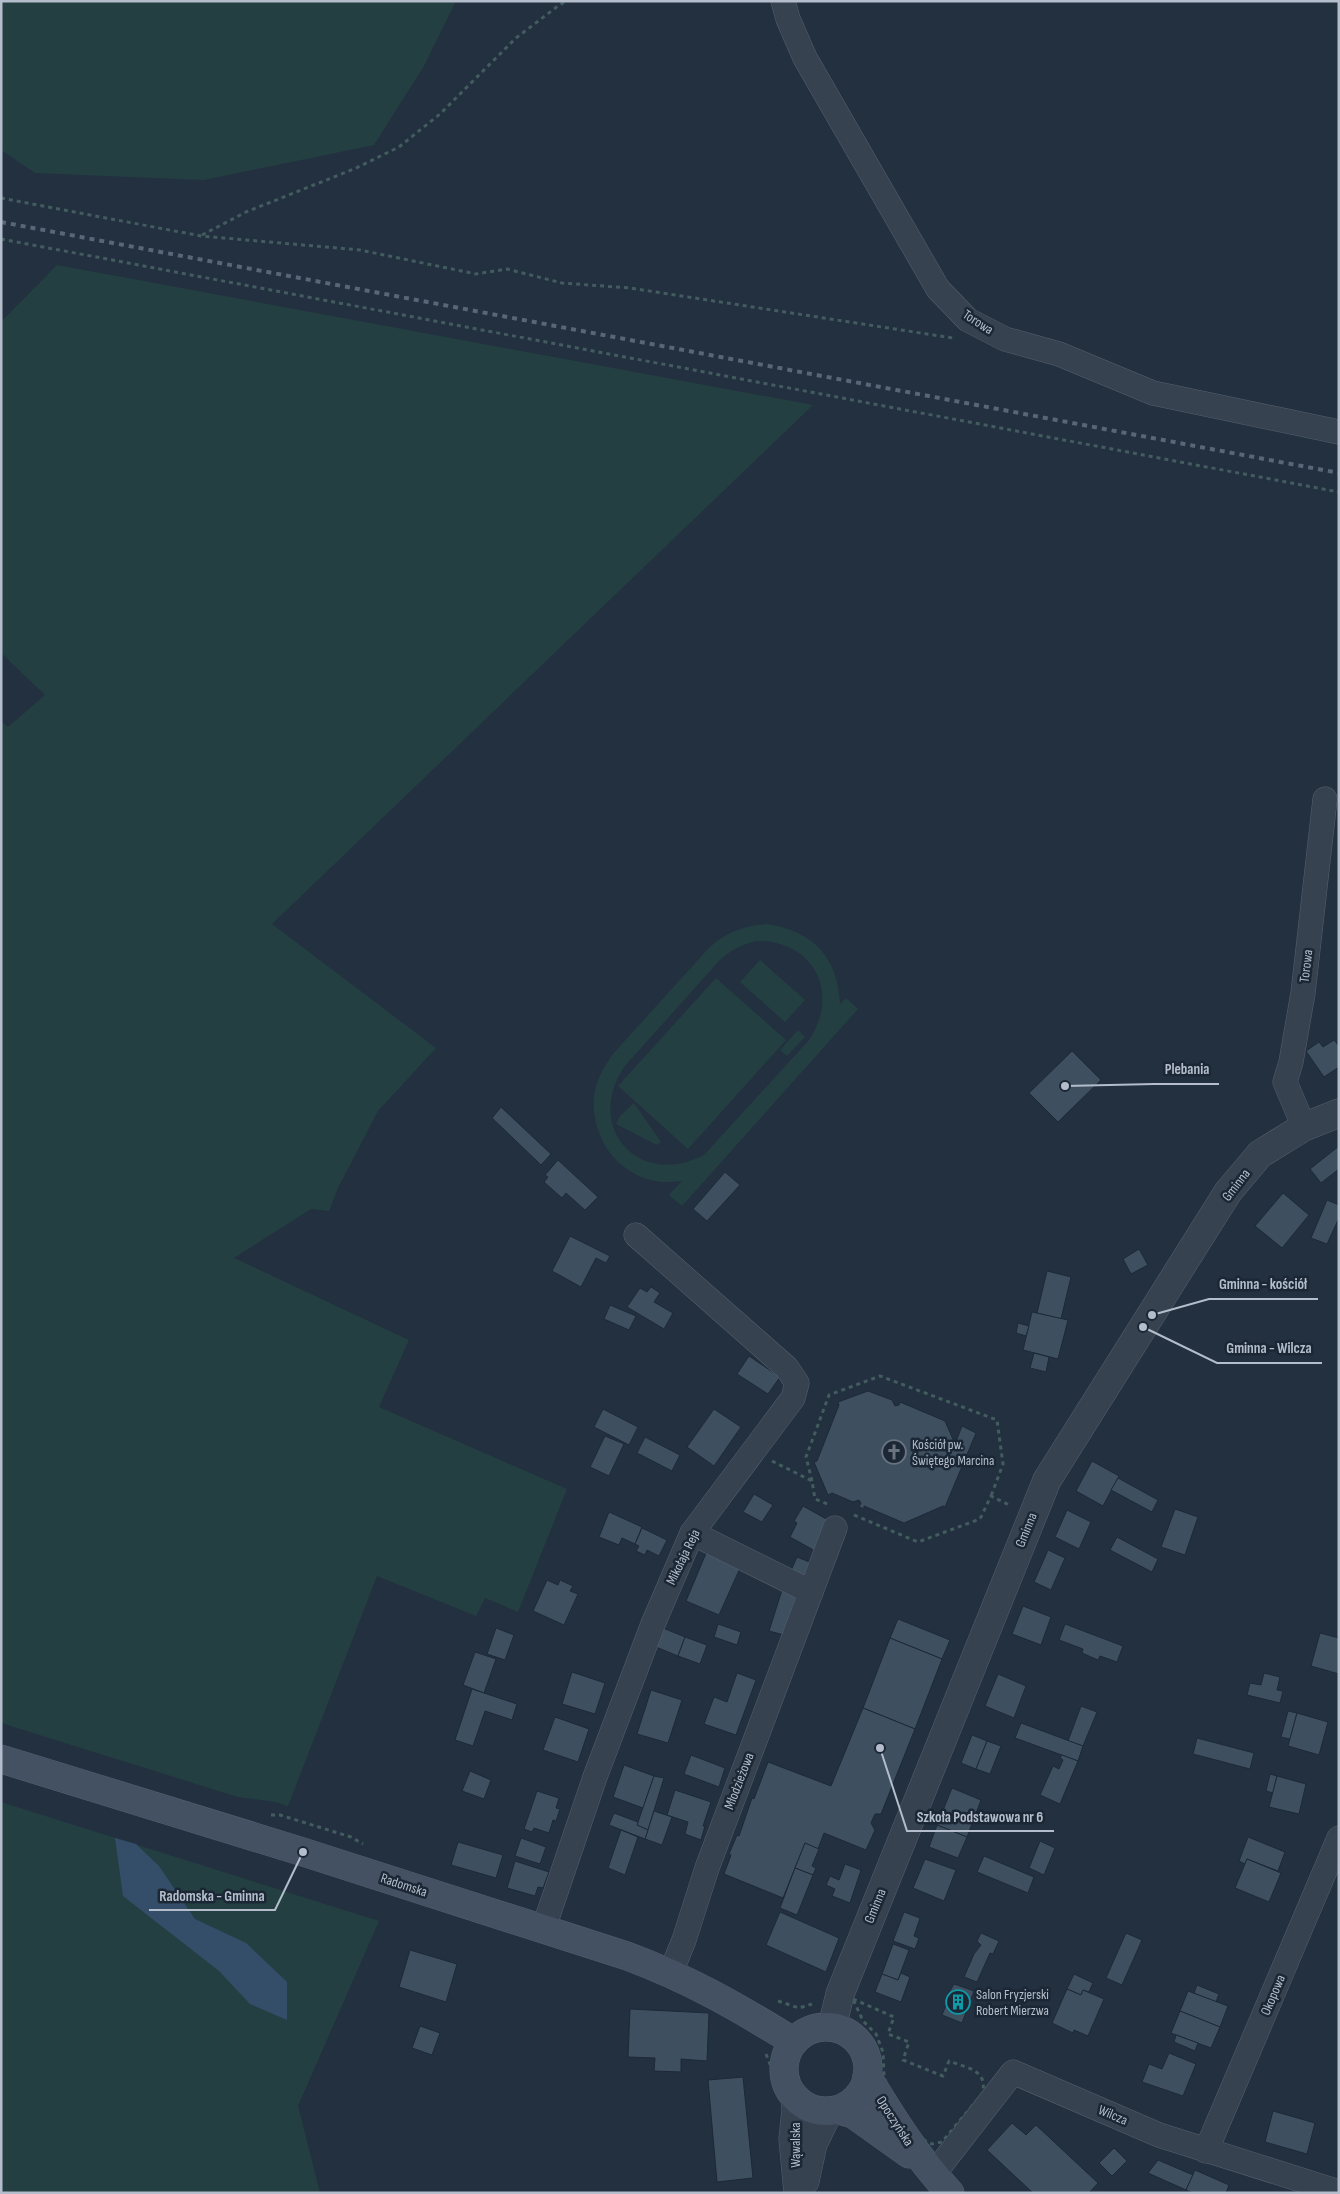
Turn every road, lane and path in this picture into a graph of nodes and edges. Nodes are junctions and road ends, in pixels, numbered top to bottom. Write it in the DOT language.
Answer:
graph roads {
  1 [pos="566,1"];
  2 [pos="783,1"];
  3 [pos="1,198"];
  4 [pos="202,236"];
  5 [pos="1,239"];
  6 [pos="962,339"];
  7 [pos="1339,432"];
  8 [pos="1339,492"];
  9 [pos="1325,800"];
  10 [pos="1339,1113"];
  11 [pos="1304,1127"];
  12 [pos="636,1235"];
  13 [pos="768,1460"];
  14 [pos="812,1481"];
  15 [pos="991,1496"];
  16 [pos="1016,1509"];
  17 [pos="839,1516"];
  18 [pos="692,1533"];
  19 [pos="811,1592"];
  20 [pos="1,1759"];
  21 [pos="1339,1838"];
  22 [pos="543,1930"];
  23 [pos="671,1972"];
  24 [pos="849,1996"];
  25 [pos="832,2027"];
  26 [pos="794,2042"];
  27 [pos="765,2052"];
  28 [pos="867,2076"];
  29 [pos="785,2094"];
  30 [pos="898,2107"];
  31 [pos="833,2112"];
  32 [pos="948,2137"];
  33 [pos="1206,2151"];
  34 [pos="936,2178"];
  35 [pos="1339,2192"];
  36 [pos="798,2193"];
  37 [pos="804,2193"];
  1 -- 4 [label="path"];
  2 -- 7 [label="street, Torowa"];
  3 -- 4 [label="path"];
  4 -- 6 [label="path"];
  5 -- 8 [label="path"];
  9 -- 11 [label="street, Torowa"];
  10 -- 11 [label="street, Gminna"];
  11 -- 24 [label="street, Gminna"];
  12 -- 18 [label="street, Mikołaja Reja"];
  13 -- 14 [label="path"];
  14 -- 15 [label="path"];
  14 -- 17 [label="path"];
  15 -- 16 [label="path"];
  15 -- 17 [label="path"];
  17 -- 19 [label="street, Młodzieżowa"];
  18 -- 19 [label="street"];
  18 -- 22 [label="street, Mikołaja Reja"];
  19 -- 23 [label="street, Młodzieżowa"];
  20 -- 22 [label="main road, Radomska"];
  21 -- 33 [label="street, Okopowa"];
  22 -- 23 [label="main road, Radomska"];
  23 -- 26 [label="main road, Radomska"];
  24 -- 25 [label="street, Gminna"];
  24 -- 30 [label="path"];
  24 -- 32 [label="path"];
  25 -- 26 [label="main road"];
  25 -- 28 [label="main road"];
  26 -- 29 [label="main road"];
  27 -- 29 [label="path"];
  28 -- 31 [label="main road"];
  28 -- 34 [label="main road, Opoczyńska"];
  29 -- 31 [label="main road"];
  29 -- 36 [label="street, Wąwalska"];
  31 -- 34 [label="main road, Opoczyńska"];
  31 -- 37 [label="street, Wąwalska"];
  33 -- 34 [label="street, Wilcza"];
  33 -- 35 [label="street, Wilcza"];
}
